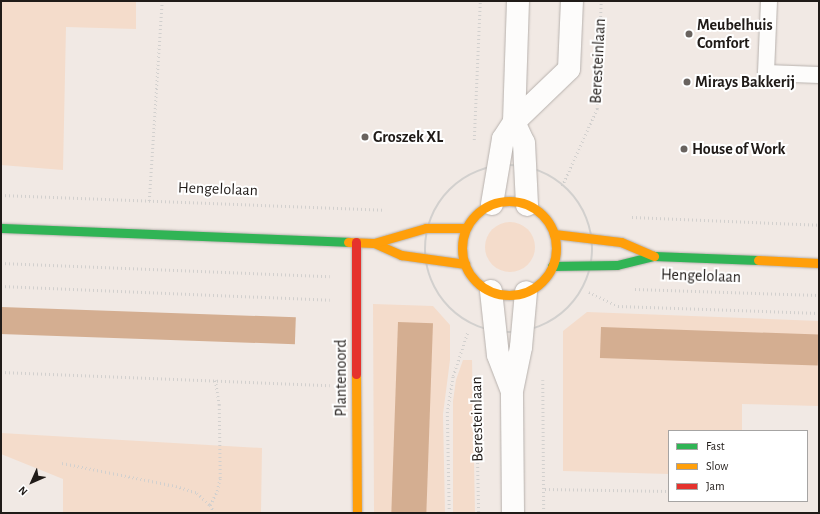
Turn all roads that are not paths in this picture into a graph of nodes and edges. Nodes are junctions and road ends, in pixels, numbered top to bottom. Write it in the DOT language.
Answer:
graph roads {
  1 [pos="518,1"];
  2 [pos="572,1"];
  3 [pos="769,1"];
  4 [pos="819,75"];
  5 [pos="514,122"];
  6 [pos="492,204"];
  7 [pos="527,205"];
  8 [pos="1,228"];
  9 [pos="466,228"];
  10 [pos="554,234"];
  11 [pos="356,242"];
  12 [pos="374,243"];
  13 [pos="654,256"];
  14 [pos="819,263"];
  15 [pos="465,264"];
  16 [pos="552,266"];
  17 [pos="491,291"];
  18 [pos="526,292"];
  19 [pos="512,391"];
  20 [pos="357,513"];
  21 [pos="513,513"];
  1 -- 5 [label="street"];
  2 -- 5 [label="street, Beresteinlaan"];
  3 -- 4 [label="lane"];
  5 -- 6 [label="street, Beresteinlaan"];
  5 -- 7 [label="street"];
  6 -- 7 [label="street"];
  6 -- 9 [label="street"];
  7 -- 10 [label="street"];
  8 -- 11 [label="street"];
  9 -- 12 [label="street"];
  9 -- 15 [label="street"];
  10 -- 13 [label="street, Hengelolaan"];
  10 -- 16 [label="street"];
  11 -- 12 [label="street"];
  11 -- 20 [label="street, Plantenoord"];
  12 -- 15 [label="street"];
  13 -- 14 [label="street, Hengelolaan"];
  13 -- 16 [label="street, Hengelolaan"];
  15 -- 17 [label="street"];
  16 -- 18 [label="street"];
  17 -- 18 [label="street"];
  17 -- 19 [label="street, Beresteinlaan"];
  18 -- 19 [label="street, Beresteinlaan"];
  19 -- 21 [label="street, Beresteinlaan"];
}
